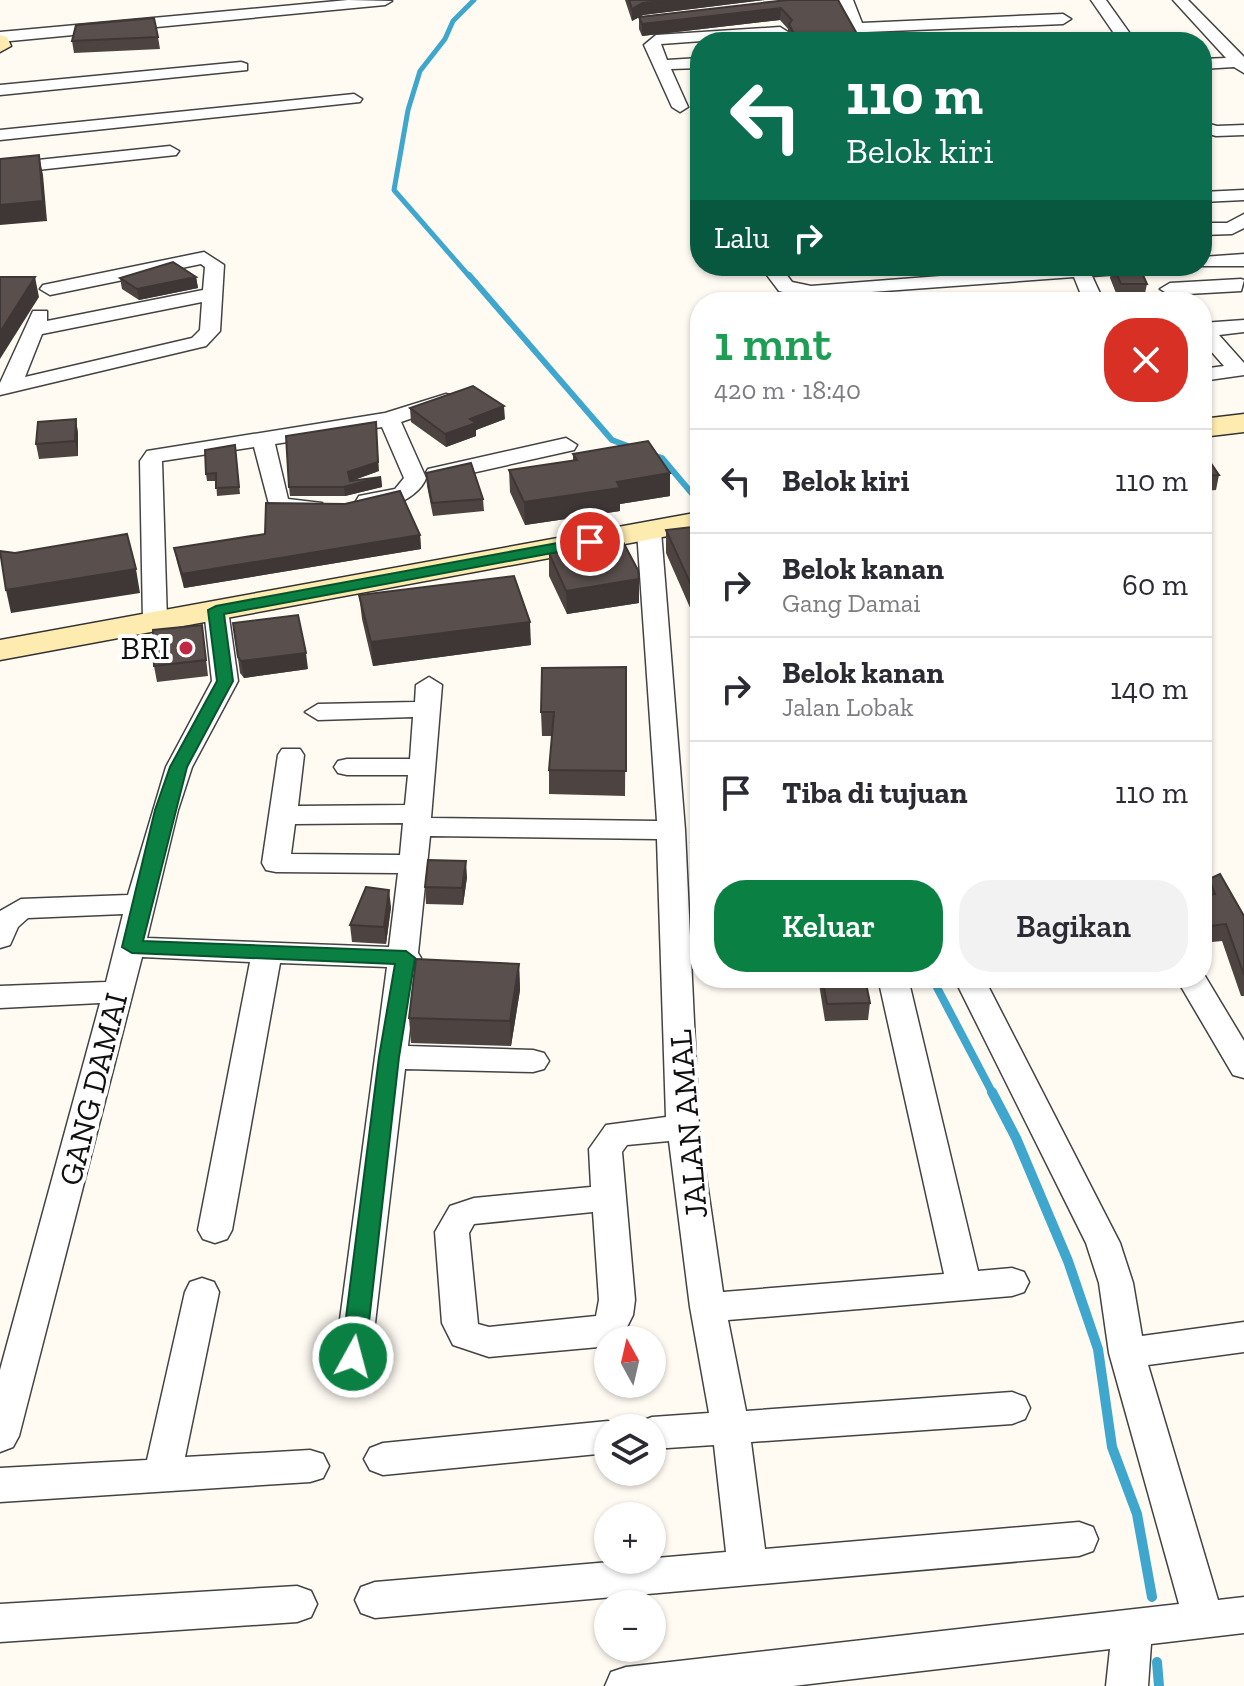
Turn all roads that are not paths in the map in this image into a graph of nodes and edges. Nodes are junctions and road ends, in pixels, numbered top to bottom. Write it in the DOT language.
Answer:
graph roads {
  1 [pos="1098,0"];
  2 [pos="1180,0"];
  3 [pos="385,1"];
  4 [pos="346,2"];
  5 [pos="842,2"];
  6 [pos="1021,3"];
  7 [pos="1063,19"];
  8 [pos="994,22"];
  9 [pos="857,32"];
  10 [pos="870,32"];
  11 [pos="998,32"];
  12 [pos="1121,32"];
  13 [pos="690,37"];
  14 [pos="0,42"];
  15 [pos="119,56"];
  16 [pos="1212,56"];
  17 [pos="1240,60"];
  18 [pos="690,63"];
  19 [pos="1212,63"];
  20 [pos="659,65"];
  21 [pos="241,67"];
  22 [pos="116,79"];
  23 [pos="0,90"];
  24 [pos="690,97"];
  25 [pos="354,99"];
  26 [pos="1212,130"];
  27 [pos="1244,130"];
  28 [pos="0,135"];
  29 [pos="170,151"];
  30 [pos="0,169"];
  31 [pos="1244,195"];
  32 [pos="1212,197"];
  33 [pos="1244,219"];
  34 [pos="1212,229"];
  35 [pos="1244,260"];
  36 [pos="1212,262"];
  37 [pos="776,276"];
  38 [pos="882,276"];
  39 [pos="960,276"];
  40 [pos="886,285"];
  41 [pos="1241,285"];
  42 [pos="1194,292"];
  43 [pos="211,294"];
  44 [pos="1244,326"];
  45 [pos="1212,329"];
  46 [pos="34,330"];
  47 [pos="1212,339"];
  48 [pos="1241,369"];
  49 [pos="1212,373"];
  50 [pos="6,388"];
  51 [pos="462,394"];
  52 [pos="389,419"];
  53 [pos="1244,423"];
  54 [pos="1212,427"];
  55 [pos="263,439"];
  56 [pos="566,445"];
  57 [pos="415,478"];
  58 [pos="690,523"];
  59 [pos="649,531"];
  60 [pos="155,543"];
  61 [pos="125,548"];
  62 [pos="216,610"];
  63 [pos="155,621"];
  64 [pos="0,650"];
  65 [pos="318,712"];
  66 [pos="291,755"];
  67 [pos="347,767"];
  68 [pos="423,767"];
  69 [pos="283,815"];
  70 [pos="419,820"];
  71 [pos="671,830"];
  72 [pos="415,864"];
  73 [pos="141,904"];
  74 [pos="0,938"];
  75 [pos="132,947"];
  76 [pos="267,952"];
  77 [pos="406,958"];
  78 [pos="895,988"];
  79 [pos="974,988"];
  80 [pos="1197,988"];
  81 [pos="118,992"];
  82 [pos="0,997"];
  83 [pos="389,1057"];
  84 [pos="533,1061"];
  85 [pos="1244,1067"];
  86 [pos="683,1128"];
  87 [pos="608,1198"];
  88 [pos="215,1230"];
  89 [pos="1012,1282"];
  90 [pos="964,1284"];
  91 [pos="202,1292"];
  92 [pos="708,1307"];
  93 [pos="1244,1337"];
  94 [pos="1127,1353"];
  95 [pos="353,1357"];
  96 [pos="1012,1408"];
  97 [pos="730,1425"];
  98 [pos="666,1432"];
  99 [pos="0,1436"];
  100 [pos="594,1438"];
  101 [pos="383,1459"];
  102 [pos="310,1466"];
  103 [pos="162,1476"];
  104 [pos="0,1485"];
  105 [pos="1079,1539"];
  106 [pos="748,1570"];
  107 [pos="375,1600"];
  108 [pos="297,1604"];
  109 [pos="1244,1615"];
  110 [pos="1204,1620"];
  111 [pos="0,1623"];
  112 [pos="1133,1627"];
  113 [pos="626,1686"];
  114 [pos="1127,1686"];
  1 -- 12 [label="street"];
  2 -- 17 [label="street"];
  3 -- 4 [label="street"];
  4 -- 14 [label="street"];
  5 -- 9 [label="street"];
  6 -- 8 [label="street"];
  7 -- 8 [label="street"];
  8 -- 10 [label="street"];
  8 -- 11 [label="street"];
  13 -- 20 [label="street"];
  15 -- 22 [label="street"];
  16 -- 17 [label="street"];
  17 -- 19 [label="street"];
  18 -- 20 [label="street"];
  20 -- 24 [label="street"];
  21 -- 22 [label="street"];
  22 -- 23 [label="street"];
  25 -- 28 [label="street"];
  26 -- 27 [label="street"];
  29 -- 30 [label="street"];
  31 -- 32 [label="street"];
  33 -- 34 [label="street"];
  35 -- 36 [label="street"];
  37 -- 40 [label="street"];
  38 -- 40 [label="street"];
  39 -- 40 [label="street"];
  41 -- 42 [label="street"];
  43 -- 46 [label="street"];
  43 -- 46 [label="street"];
  43 -- 50 [label="street"];
  44 -- 45 [label="street"];
  46 -- 50 [label="street"];
  47 -- 48 [label="street"];
  48 -- 49 [label="street"];
  51 -- 52 [label="street"];
  52 -- 55 [label="street"];
  52 -- 57 [label="street"];
  53 -- 54 [label="main road"];
  55 -- 57 [label="street"];
  55 -- 60 [label="street"];
  56 -- 57 [label="street"];
  58 -- 59 [label="main road"];
  59 -- 62 [label="main road"];
  59 -- 71 [label="street, JALAN AMAL"];
  60 -- 61 [label="street"];
  60 -- 63 [label="street"];
  62 -- 63 [label="main road"];
  62 -- 73 [label="street, GANG DAMAI"];
  63 -- 64 [label="main road"];
  65 -- 68 [label="street"];
  66 -- 69 [label="street"];
  67 -- 68 [label="street"];
  68 -- 70 [label="street"];
  69 -- 70 [label="street"];
  69 -- 72 [label="street"];
  70 -- 71 [label="street"];
  70 -- 72 [label="street"];
  71 -- 86 [label="street, JALAN AMAL"];
  72 -- 77 [label="street"];
  73 -- 74 [label="street"];
  73 -- 75 [label="street, GANG DAMAI"];
  75 -- 76 [label="street"];
  75 -- 81 [label="street, GANG DAMAI"];
  76 -- 77 [label="street"];
  76 -- 88 [label="street"];
  77 -- 83 [label="street"];
  78 -- 90 [label="street"];
  79 -- 94 [label="street"];
  80 -- 85 [label="street"];
  81 -- 82 [label="street"];
  81 -- 99 [label="street, GANG DAMAI"];
  83 -- 84 [label="street"];
  83 -- 95 [label="street"];
  86 -- 87 [label="street"];
  86 -- 92 [label="street, JALAN AMAL"];
  87 -- 87 [label="street"];
  89 -- 90 [label="street"];
  90 -- 92 [label="street"];
  91 -- 103 [label="street"];
  92 -- 97 [label="street, JALAN AMAL"];
  93 -- 94 [label="street"];
  94 -- 110 [label="street"];
  96 -- 97 [label="street"];
  97 -- 98 [label="street"];
  97 -- 106 [label="street, JALAN AMAL"];
  100 -- 101 [label="street"];
  102 -- 103 [label="street"];
  103 -- 104 [label="street"];
  105 -- 106 [label="street"];
  106 -- 107 [label="street"];
  108 -- 111 [label="street"];
  109 -- 110 [label="street"];
  110 -- 112 [label="street"];
  112 -- 113 [label="street"];
  112 -- 114 [label="street"];
}
